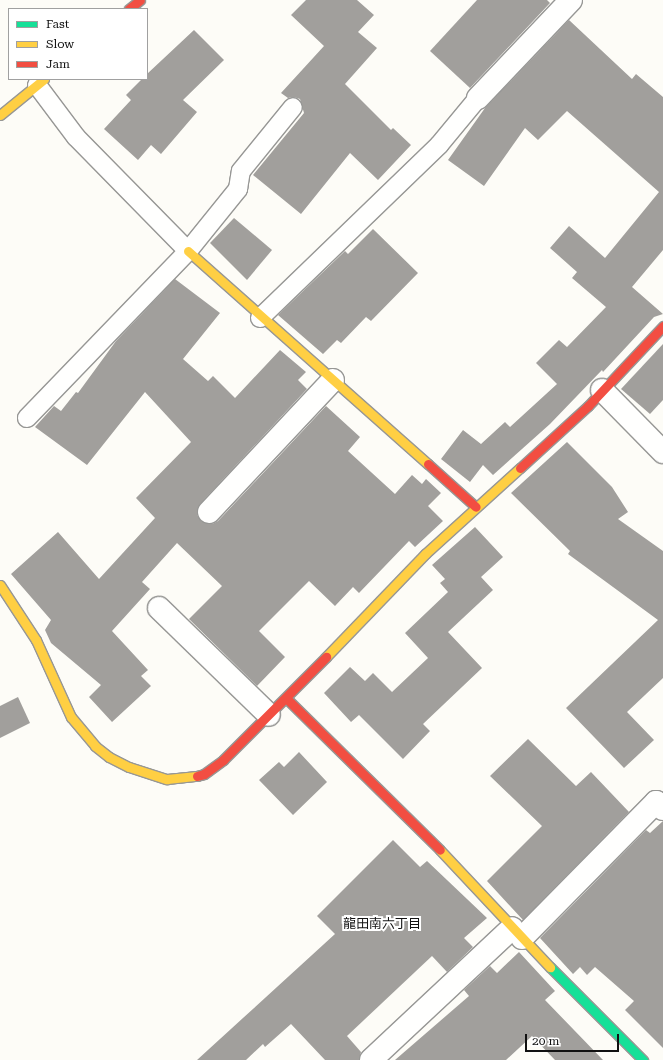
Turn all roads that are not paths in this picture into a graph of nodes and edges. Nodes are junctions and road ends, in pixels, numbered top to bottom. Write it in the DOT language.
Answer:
graph roads {
  1 [pos="140,0"];
  2 [pos="571,0"];
  3 [pos="131,8"];
  4 [pos="41,82"];
  5 [pos="478,98"];
  6 [pos="293,107"];
  7 [pos="0,115"];
  8 [pos="188,251"];
  9 [pos="260,318"];
  10 [pos="663,326"];
  11 [pos="333,380"];
  12 [pos="602,390"];
  13 [pos="27,418"];
  14 [pos="663,452"];
  15 [pos="476,507"];
  16 [pos="209,512"];
  17 [pos="0,585"];
  18 [pos="159,608"];
  19 [pos="286,698"];
  20 [pos="269,715"];
  21 [pos="663,809"];
  22 [pos="517,933"];
  23 [pos="371,1060"];
  24 [pos="643,1060"];
  1 -- 3 [label="main road"];
  2 -- 5 [label="street"];
  4 -- 7 [label="main road"];
  4 -- 8 [label="lane"];
  5 -- 9 [label="lane"];
  6 -- 8 [label="lane"];
  8 -- 9 [label="main road"];
  8 -- 13 [label="lane"];
  9 -- 11 [label="main road"];
  10 -- 12 [label="main road"];
  11 -- 15 [label="main road"];
  11 -- 16 [label="street"];
  12 -- 14 [label="street"];
  12 -- 15 [label="main road"];
  15 -- 19 [label="main road"];
  17 -- 20 [label="main road"];
  18 -- 20 [label="street"];
  19 -- 20 [label="main road"];
  19 -- 22 [label="main road"];
  21 -- 22 [label="street"];
  22 -- 23 [label="street"];
  22 -- 24 [label="main road"];
}
